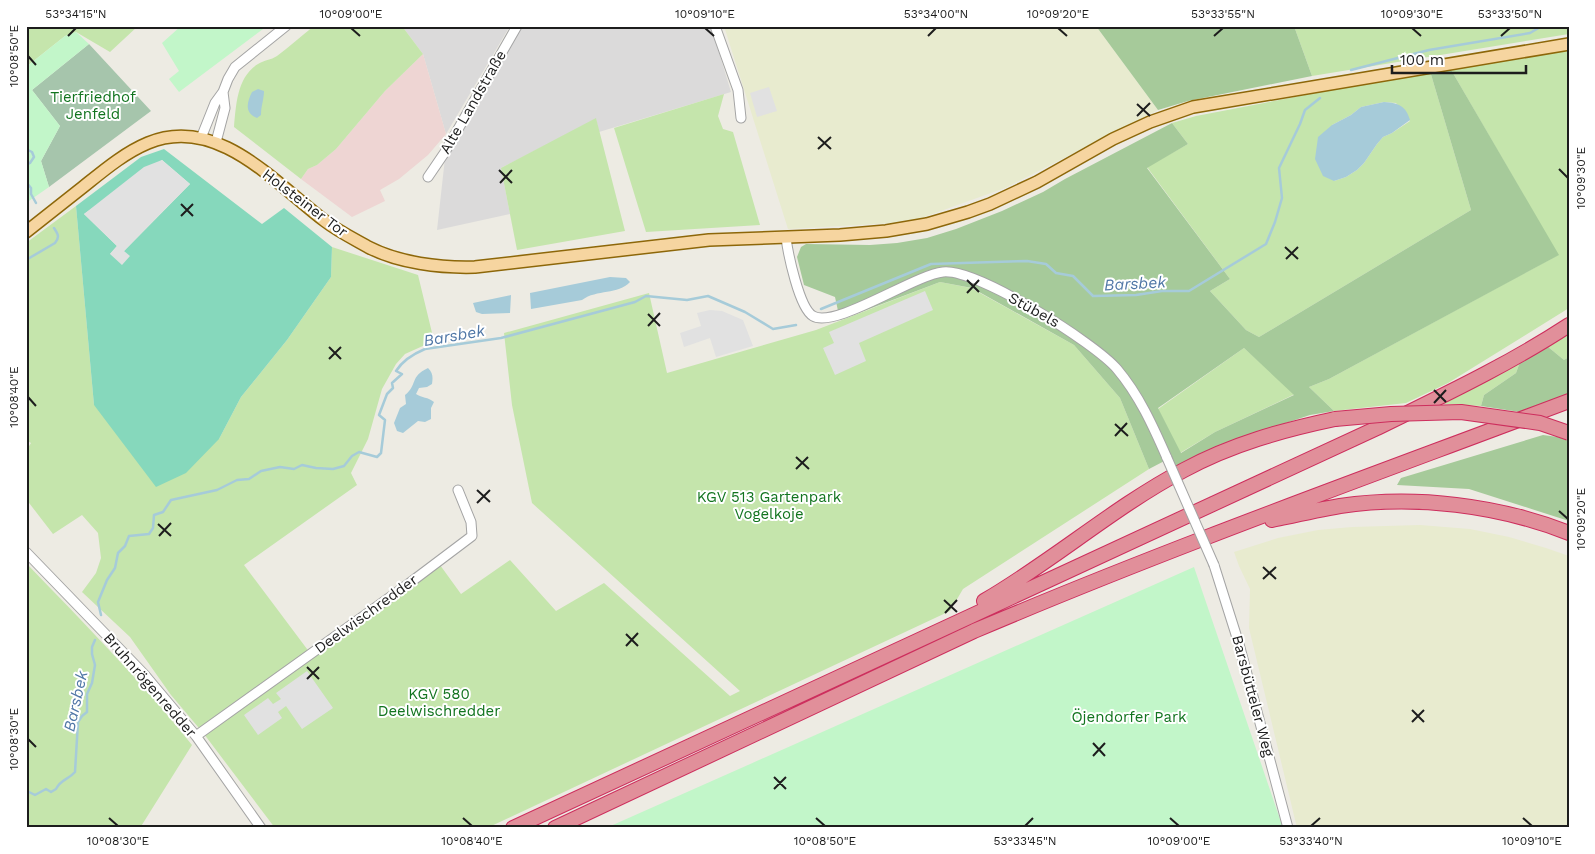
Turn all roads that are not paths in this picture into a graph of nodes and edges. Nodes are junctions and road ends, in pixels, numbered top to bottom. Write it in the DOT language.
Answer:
graph roads {
  1 [pos="286,26"];
  2 [pos="517,26"];
  3 [pos="715,26"];
  4 [pos="1569,44"];
  5 [pos="223,92"];
  6 [pos="742,118"];
  7 [pos="202,138"];
  8 [pos="216,142"];
  9 [pos="428,177"];
  10 [pos="26,232"];
  11 [pos="786,238"];
  12 [pos="1569,325"];
  13 [pos="1569,401"];
  14 [pos="1569,433"];
  15 [pos="458,490"];
  16 [pos="1225,531"];
  17 [pos="1569,533"];
  18 [pos="26,552"];
  19 [pos="1214,566"];
  20 [pos="916,642"];
  21 [pos="196,736"];
  22 [pos="261,828"];
  23 [pos="513,828"];
  24 [pos="555,828"];
  25 [pos="1288,828"];
  1 -- 5 [label="street"];
  2 -- 9 [label="street, Alte Landstraße"];
  3 -- 6 [label="street"];
  4 -- 11 [label="main road, Holsteiner Tor"];
  5 -- 7 [label="street"];
  5 -- 8 [label="street"];
  7 -- 8 [label="main road, Holsteiner Tor"];
  7 -- 10 [label="main road, Holsteiner Tor"];
  8 -- 11 [label="main road, Holsteiner Tor"];
  11 -- 19 [label="street, Stübels, bridge"];
  12 -- 20 [label="highway"];
  13 -- 16 [label="highway"];
  14 -- 20 [label="highway, bridge"];
  15 -- 21 [label="street, Deelwischredder"];
  16 -- 17 [label="highway"];
  16 -- 24 [label="highway"];
  18 -- 21 [label="street, Bruhnrögenredder"];
  19 -- 25 [label="street, Barsbütteler Weg"];
  20 -- 23 [label="highway"];
  21 -- 22 [label="street, Bruhnrögenredder"];
}
